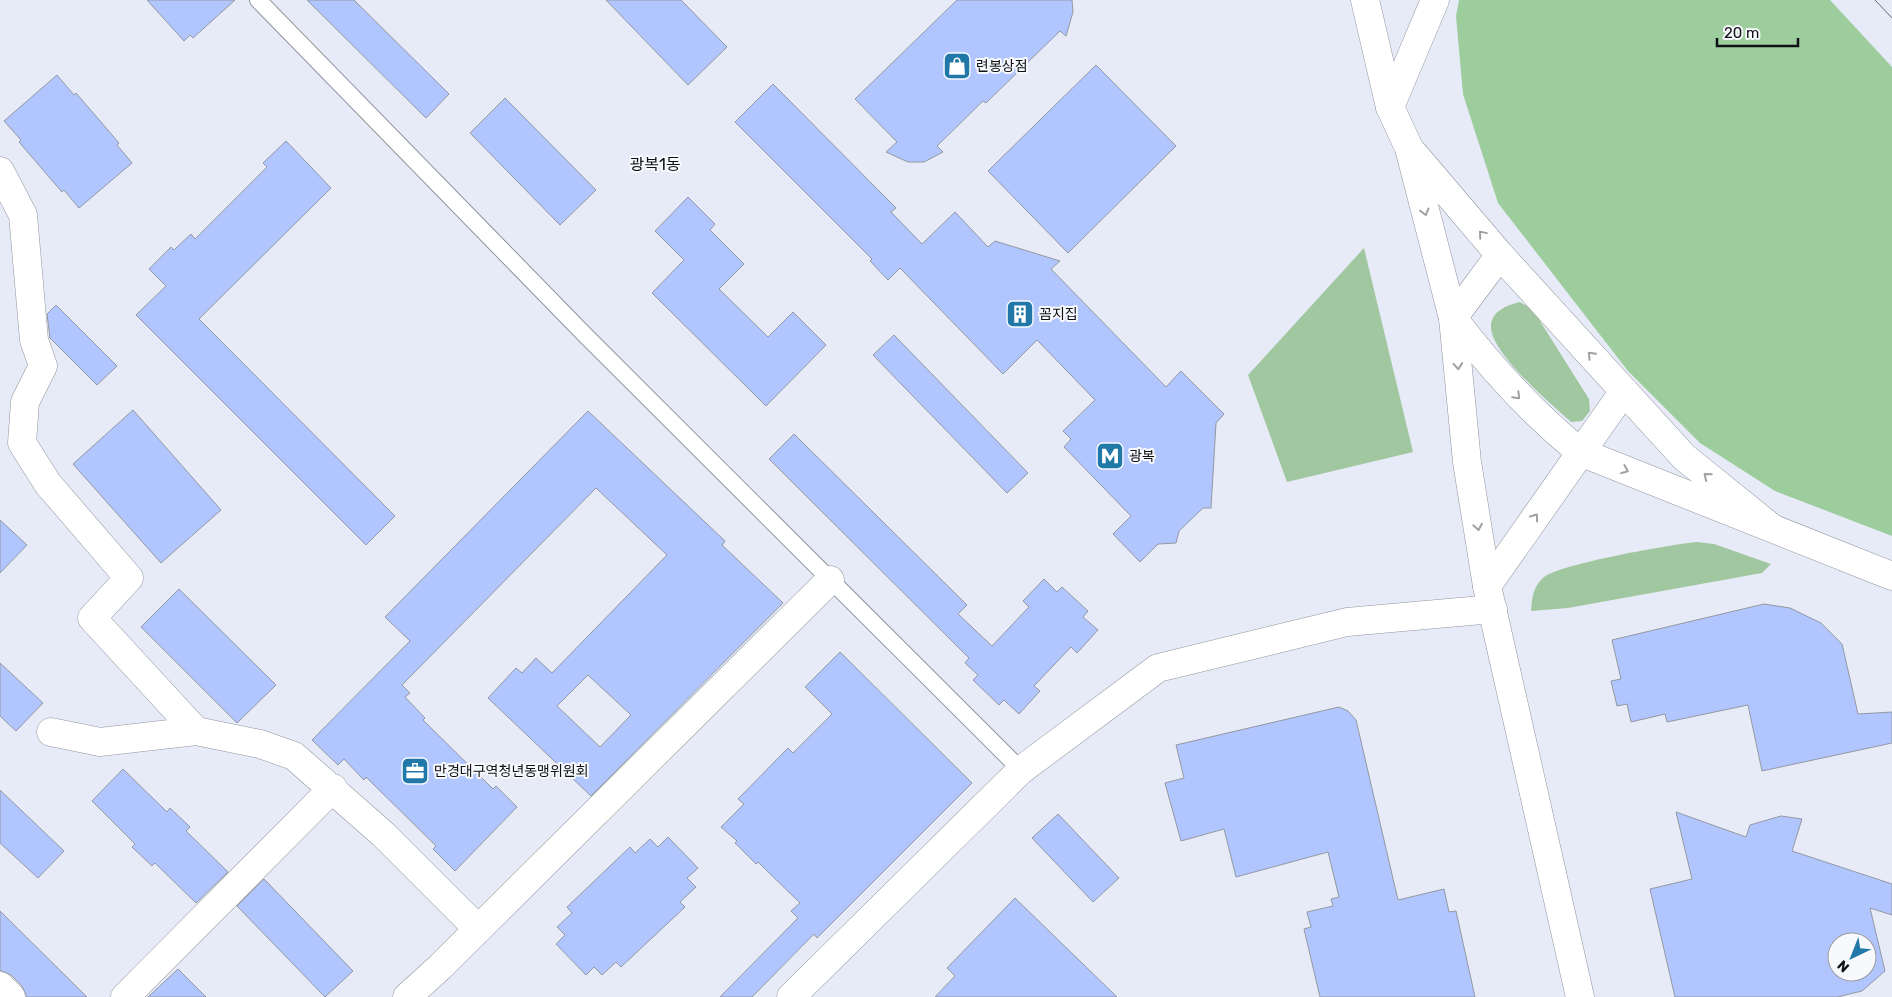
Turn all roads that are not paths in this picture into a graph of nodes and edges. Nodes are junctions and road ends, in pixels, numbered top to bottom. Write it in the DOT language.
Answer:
graph roads {
  1 [pos="258,0"];
  2 [pos="1365,0"];
  3 [pos="1435,0"];
  4 [pos="1390,107"];
  5 [pos="1409,148"];
  6 [pos="0,171"];
  7 [pos="1500,256"];
  8 [pos="1453,318"];
  9 [pos="1624,391"];
  10 [pos="1580,452"];
  11 [pos="1772,528"];
  12 [pos="1892,576"];
  13 [pos="830,580"];
  14 [pos="1490,598"];
  15 [pos="196,731"];
  16 [pos="51,732"];
  17 [pos="1021,770"];
  18 [pos="333,788"];
  19 [pos="478,929"];
  20 [pos="0,986"];
  21 [pos="10,997"];
  22 [pos="125,997"];
  23 [pos="407,997"];
  24 [pos="791,997"];
  25 [pos="1580,997"];
  1 -- 13 [label="lane"];
  2 -- 4 [label="main road"];
  3 -- 4 [label="main road"];
  4 -- 5 [label="main road"];
  7 -- 5 [label="main road, one-way"];
  5 -- 8 [label="main road, one-way"];
  6 -- 15 [label="main road"];
  7 -- 8 [label="main road"];
  9 -- 7 [label="main road, one-way"];
  8 -- 10 [label="main road, one-way"];
  8 -- 14 [label="main road, one-way"];
  9 -- 10 [label="main road"];
  11 -- 9 [label="main road, one-way"];
  10 -- 11 [label="main road, one-way"];
  14 -- 10 [label="main road, one-way"];
  11 -- 12 [label="main road"];
  13 -- 17 [label="lane"];
  13 -- 19 [label="main road"];
  14 -- 17 [label="main road"];
  14 -- 25 [label="main road"];
  15 -- 16 [label="main road"];
  15 -- 18 [label="main road"];
  17 -- 24 [label="main road"];
  18 -- 19 [label="main road"];
  18 -- 22 [label="main road"];
  19 -- 23 [label="main road"];
  20 -- 21 [label="main road"];
}
